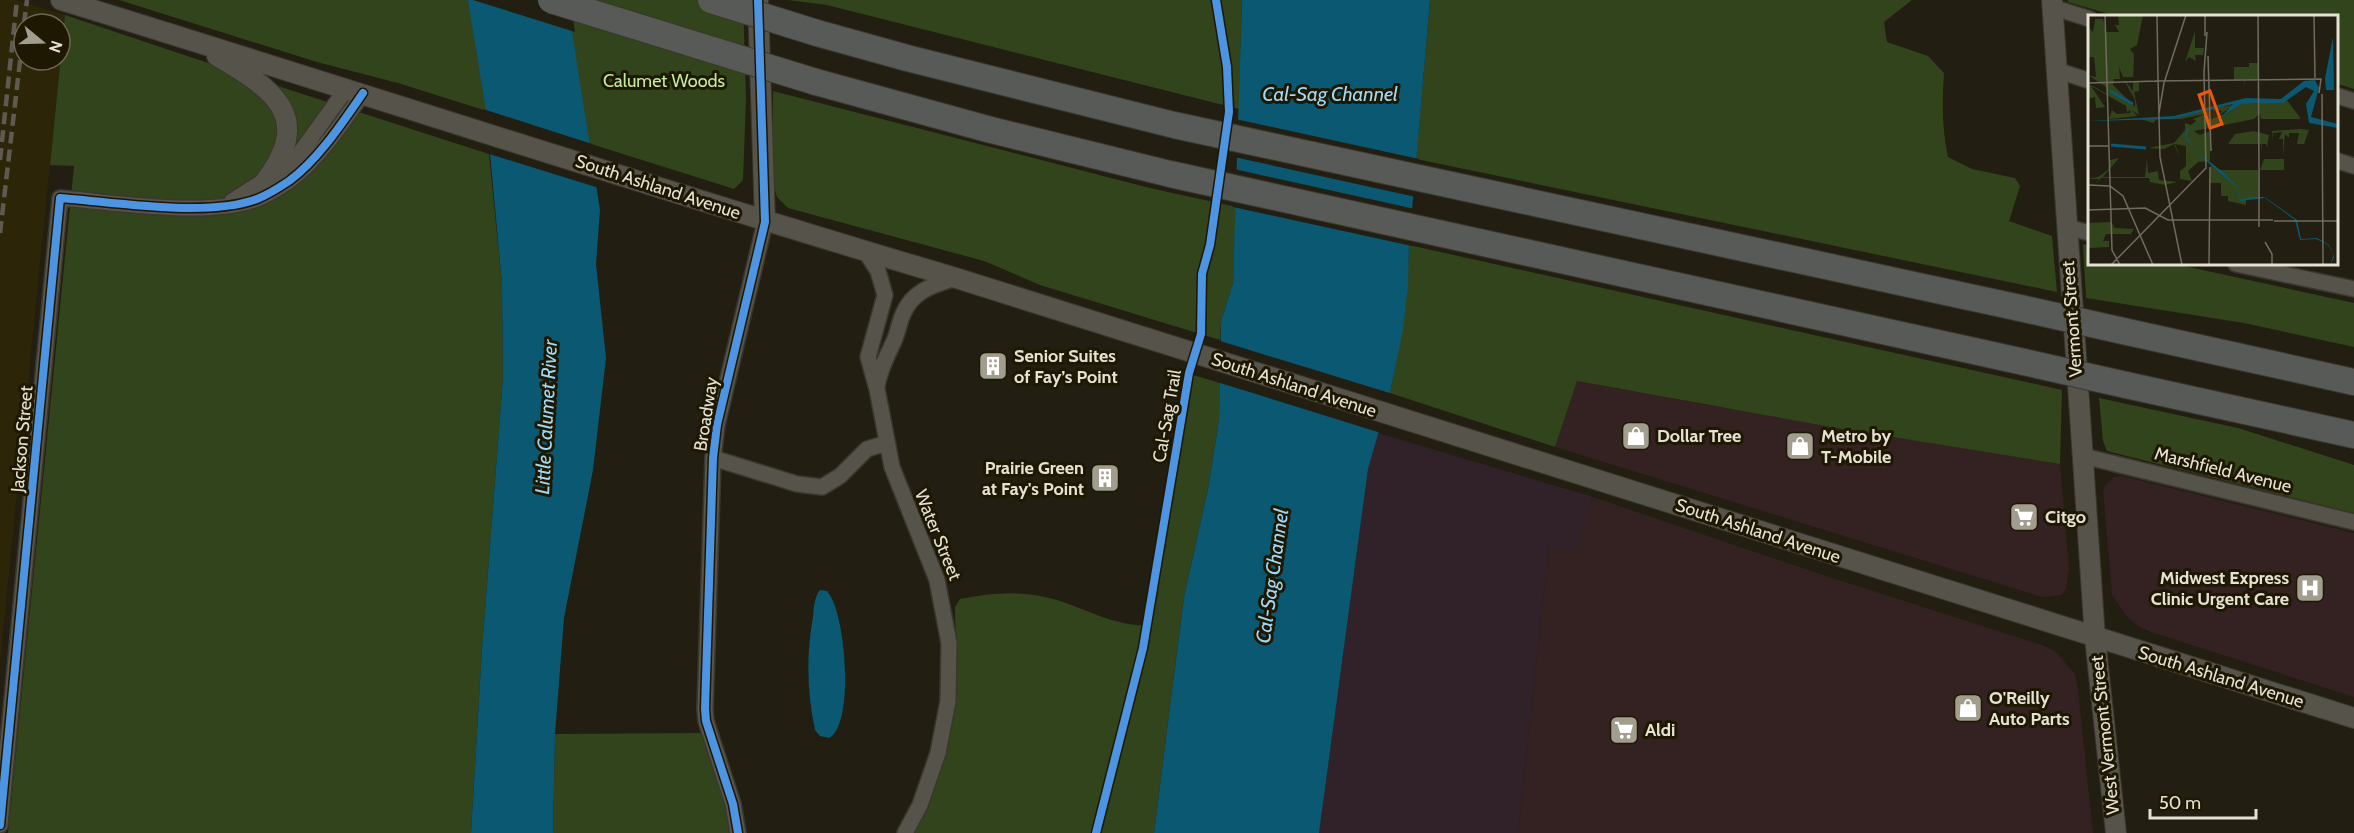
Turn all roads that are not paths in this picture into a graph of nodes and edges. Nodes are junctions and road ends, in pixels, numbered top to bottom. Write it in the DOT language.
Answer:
graph roads {
  1 [pos="551,0"];
  2 [pos="711,0"];
  3 [pos="758,0"];
  4 [pos="73,2"];
  5 [pos="2052,3"];
  6 [pos="2088,18"];
  7 [pos="192,40"];
  8 [pos="2056,70"];
  9 [pos="2088,80"];
  10 [pos="355,90"];
  11 [pos="2339,97"];
  12 [pos="2354,101"];
  13 [pos="2339,162"];
  14 [pos="2354,166"];
  15 [pos="266,180"];
  16 [pos="224,206"];
  17 [pos="765,222"];
  18 [pos="2066,227"];
  19 [pos="2088,232"];
  20 [pos="865,251"];
  21 [pos="2245,266"];
  22 [pos="956,278"];
  23 [pos="2354,290"];
  24 [pos="2245,357"];
  25 [pos="2354,376"];
  26 [pos="2354,382"];
  27 [pos="877,388"];
  28 [pos="2319,427"];
  29 [pos="2354,435"];
  30 [pos="2354,441"];
  31 [pos="887,443"];
  32 [pos="2083,456"];
  33 [pos="713,458"];
  34 [pos="2354,522"];
  35 [pos="2095,638"];
  36 [pos="2354,718"];
  37 [pos="0,825"];
  38 [pos="738,833"];
  39 [pos="904,833"];
  40 [pos="2116,833"];
  1 -- 28 [label="highway, bridge"];
  2 -- 24 [label="highway, bridge"];
  3 -- 17 [label="main road, Broadway"];
  4 -- 7 [label="main road, South Ashland Avenue"];
  5 -- 6 [label="street"];
  5 -- 8 [label="main road, Vermont Street"];
  7 -- 10 [label="main road, South Ashland Avenue"];
  7 -- 15 [label="main road"];
  8 -- 9 [label="street"];
  8 -- 18 [label="main road, Vermont Street"];
  10 -- 15 [label="street"];
  10 -- 16 [label="street"];
  10 -- 17 [label="main road, South Ashland Avenue"];
  11 -- 12 [label="street"];
  13 -- 14 [label="street"];
  15 -- 16 [label="street"];
  16 -- 37 [label="street, Jackson Street"];
  17 -- 20 [label="main road, South Ashland Avenue"];
  17 -- 33 [label="street, Broadway"];
  18 -- 19 [label="street"];
  18 -- 32 [label="main road, Vermont Street"];
  20 -- 22 [label="main road, South Ashland Avenue"];
  20 -- 27 [label="street, Water Street"];
  21 -- 23 [label="street"];
  22 -- 27 [label="street, Water Street"];
  22 -- 35 [label="main road, South Ashland Avenue"];
  24 -- 25 [label="highway"];
  24 -- 26 [label="highway"];
  27 -- 31 [label="street, Water Street"];
  28 -- 29 [label="highway"];
  28 -- 30 [label="highway"];
  31 -- 33 [label="street"];
  31 -- 39 [label="street, Water Street"];
  32 -- 34 [label="street, Marshfield Avenue"];
  32 -- 35 [label="main road, Vermont Street"];
  33 -- 38 [label="street, Broadway"];
  35 -- 36 [label="main road, South Ashland Avenue"];
  35 -- 40 [label="main road, West Vermont Street"];
}
